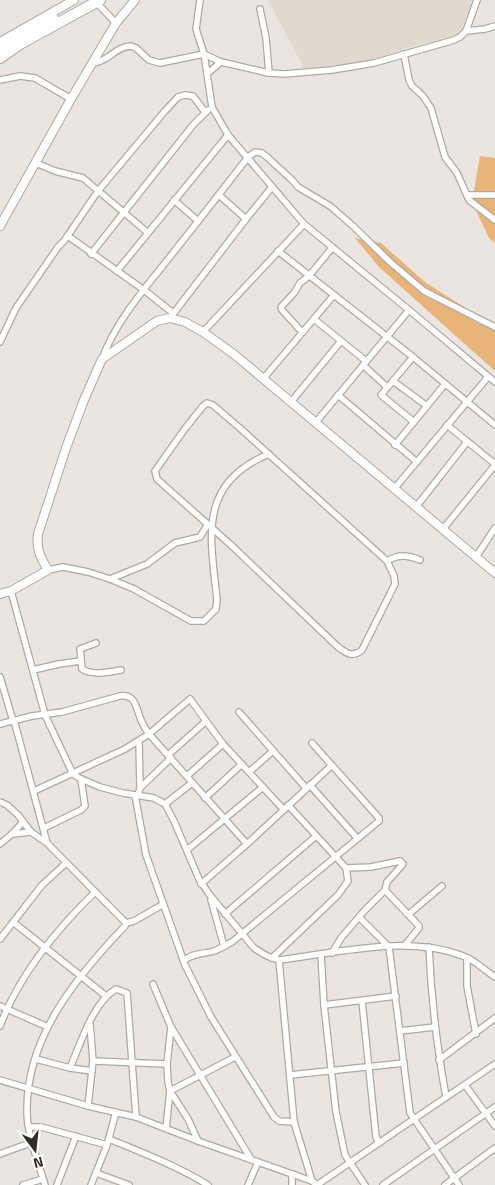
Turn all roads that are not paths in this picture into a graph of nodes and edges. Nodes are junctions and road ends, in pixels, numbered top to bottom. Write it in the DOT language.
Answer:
graph roads {
  1 [pos="74,0"];
  2 [pos="135,0"];
  3 [pos="200,0"];
  4 [pos="477,0"];
  5 [pos="94,1"];
  6 [pos="260,10"];
  7 [pos="116,24"];
  8 [pos="493,29"];
  9 [pos="466,31"];
  10 [pos="0,42"];
  11 [pos="0,49"];
  12 [pos="204,54"];
  13 [pos="404,54"];
  14 [pos="0,58"];
  15 [pos="221,62"];
  16 [pos="93,63"];
  17 [pos="208,73"];
  18 [pos="269,73"];
  19 [pos="0,80"];
  20 [pos="71,99"];
  21 [pos="212,107"];
  22 [pos="206,112"];
  23 [pos="228,135"];
  24 [pos="248,157"];
  25 [pos="36,163"];
  26 [pos="272,187"];
  27 [pos="98,192"];
  28 [pos="219,195"];
  29 [pos="467,195"];
  30 [pos="495,195"];
  31 [pos="174,200"];
  32 [pos="124,213"];
  33 [pos="246,219"];
  34 [pos="495,220"];
  35 [pos="198,221"];
  36 [pos="304,224"];
  37 [pos="0,226"];
  38 [pos="147,232"];
  39 [pos="68,236"];
  40 [pos="332,248"];
  41 [pos="278,251"];
  42 [pos="91,254"];
  43 [pos="117,271"];
  44 [pos="309,276"];
  45 [pos="144,290"];
  46 [pos="334,295"];
  47 [pos="409,310"];
  48 [pos="171,316"];
  49 [pos="314,319"];
  50 [pos="495,326"];
  51 [pos="204,332"];
  52 [pos="302,332"];
  53 [pos="386,336"];
  54 [pos="341,341"];
  55 [pos="0,342"];
  56 [pos="412,357"];
  57 [pos="102,359"];
  58 [pos="364,363"];
  59 [pos="488,377"];
  60 [pos="263,379"];
  61 [pos="393,381"];
  62 [pos="495,382"];
  63 [pos="445,384"];
  64 [pos="387,387"];
  65 [pos="338,395"];
  66 [pos="291,402"];
  67 [pos="466,402"];
  68 [pos="427,406"];
  69 [pos="316,422"];
  70 [pos="414,422"];
  71 [pos="447,425"];
  72 [pos="495,425"];
  73 [pos="467,442"];
  74 [pos="395,445"];
  75 [pos="269,454"];
  76 [pos="417,462"];
  77 [pos="495,465"];
  78 [pos="394,489"];
  79 [pos="416,507"];
  80 [pos="209,526"];
  81 [pos="495,528"];
  82 [pos="443,530"];
  83 [pos="476,557"];
  84 [pos="420,560"];
  85 [pos="387,561"];
  86 [pos="48,570"];
  87 [pos="495,573"];
  88 [pos="110,579"];
  89 [pos="11,591"];
  90 [pos="0,594"];
  91 [pos="96,643"];
  92 [pos="80,661"];
  93 [pos="33,670"];
  94 [pos="121,670"];
  95 [pos="0,677"];
  96 [pos="240,712"];
  97 [pos="45,714"];
  98 [pos="13,721"];
  99 [pos="205,722"];
  100 [pos="0,724"];
  101 [pos="149,734"];
  102 [pos="139,740"];
  103 [pos="312,743"];
  104 [pos="223,744"];
  105 [pos="273,751"];
  106 [pos="170,757"];
  107 [pos="242,764"];
  108 [pos="331,766"];
  109 [pos="249,772"];
  110 [pos="73,774"];
  111 [pos="187,776"];
  112 [pos="81,779"];
  113 [pos="192,783"];
  114 [pos="308,786"];
  115 [pos="262,787"];
  116 [pos="140,788"];
  117 [pos="34,791"];
  118 [pos="136,795"];
  119 [pos="205,798"];
  120 [pos="0,802"];
  121 [pos="165,804"];
  122 [pos="286,808"];
  123 [pos="226,819"];
  124 [pos="23,822"];
  125 [pos="44,828"];
  126 [pos="31,832"];
  127 [pos="12,834"];
  128 [pos="315,837"];
  129 [pos="357,838"];
  130 [pos="47,843"];
  131 [pos="0,844"];
  132 [pos="247,844"];
  133 [pos="187,850"];
  134 [pos="335,857"];
  135 [pos="65,864"];
  136 [pos="346,868"];
  137 [pos="202,884"];
  138 [pos="442,886"];
  139 [pos="385,890"];
  140 [pos="95,892"];
  141 [pos="209,894"];
  142 [pos="162,905"];
  143 [pos="225,914"];
  144 [pos="409,914"];
  145 [pos="359,917"];
  146 [pos="13,922"];
  147 [pos="126,923"];
  148 [pos="242,933"];
  149 [pos="0,938"];
  150 [pos="405,945"];
  151 [pos="224,946"];
  152 [pos="389,947"];
  153 [pos="429,947"];
  154 [pos="45,948"];
  155 [pos="332,953"];
  156 [pos="321,955"];
  157 [pos="272,958"];
  158 [pos="467,958"];
  159 [pos="279,960"];
  160 [pos="184,961"];
  161 [pos="81,976"];
  162 [pos="495,976"];
  163 [pos="153,984"];
  164 [pos="106,996"];
  165 [pos="396,996"];
  166 [pos="362,1001"];
  167 [pos="324,1005"];
  168 [pos="3,1008"];
  169 [pos="495,1018"];
  170 [pos="90,1023"];
  171 [pos="0,1026"];
  172 [pos="48,1027"];
  173 [pos="170,1027"];
  174 [pos="435,1027"];
  175 [pos="400,1031"];
  176 [pos="476,1034"];
  177 [pos="236,1058"];
  178 [pos="36,1059"];
  179 [pos="439,1060"];
  180 [pos="94,1061"];
  181 [pos="131,1063"];
  182 [pos="404,1063"];
  183 [pos="167,1064"];
  184 [pos="495,1064"];
  185 [pos="70,1068"];
  186 [pos="369,1068"];
  187 [pos="92,1072"];
  188 [pos="332,1072"];
  189 [pos="201,1075"];
  190 [pos="290,1075"];
  191 [pos="0,1080"];
  192 [pos="464,1085"];
  193 [pos="28,1089"];
  194 [pos="170,1091"];
  195 [pos="446,1097"];
  196 [pos="88,1106"];
  197 [pos="495,1107"];
  198 [pos="116,1112"];
  199 [pos="485,1114"];
  200 [pos="136,1117"];
  201 [pos="413,1120"];
  202 [pos="294,1122"];
  203 [pos="495,1126"];
  204 [pos="29,1127"];
  205 [pos="166,1128"];
  206 [pos="76,1136"];
  207 [pos="198,1141"];
  208 [pos="33,1142"];
  209 [pos="108,1142"];
  210 [pos="379,1143"];
  211 [pos="495,1148"];
  212 [pos="434,1149"];
  213 [pos="0,1154"];
  214 [pos="251,1159"];
  215 [pos="258,1162"];
  216 [pos="350,1164"];
  217 [pos="96,1173"];
  218 [pos="292,1174"];
  219 [pos="455,1179"];
  220 [pos="44,1182"];
  221 [pos="315,1184"];
  222 [pos="23,1185"];
  223 [pos="57,1185"];
  224 [pos="91,1185"];
  225 [pos="128,1185"];
  226 [pos="208,1185"];
  227 [pos="248,1185"];
  228 [pos="292,1185"];
  229 [pos="365,1185"];
  230 [pos="383,1185"];
  231 [pos="445,1185"];
  232 [pos="459,1185"];
  1 -- 10 [label="street"];
  2 -- 7 [label="street"];
  3 -- 12 [label="street"];
  4 -- 9 [label="street"];
  5 -- 7 [label="street"];
  5 -- 11 [label="highway"];
  5 -- 14 [label="highway"];
  6 -- 18 [label="street"];
  7 -- 16 [label="street"];
  8 -- 9 [label="street"];
  9 -- 13 [label="street"];
  12 -- 15 [label="street"];
  12 -- 16 [label="street"];
  12 -- 17 [label="street"];
  13 -- 18 [label="street"];
  13 -- 29 [label="street"];
  15 -- 17 [label="street"];
  15 -- 18 [label="street"];
  16 -- 20 [label="street"];
  17 -- 21 [label="street"];
  19 -- 20 [label="street"];
  20 -- 25 [label="street"];
  21 -- 22 [label="street"];
  21 -- 23 [label="street"];
  22 -- 27 [label="street"];
  22 -- 32 [label="street"];
  23 -- 24 [label="street"];
  23 -- 31 [label="street"];
  24 -- 26 [label="street"];
  24 -- 28 [label="street"];
  24 -- 50 [label="street"];
  25 -- 27 [label="street"];
  25 -- 37 [label="street"];
  26 -- 33 [label="street"];
  26 -- 36 [label="street"];
  27 -- 32 [label="street"];
  27 -- 39 [label="street"];
  28 -- 33 [label="street"];
  28 -- 35 [label="street"];
  29 -- 30 [label="street"];
  29 -- 34 [label="street"];
  31 -- 35 [label="street"];
  31 -- 38 [label="street"];
  32 -- 38 [label="street"];
  32 -- 42 [label="street"];
  33 -- 48 [label="street"];
  35 -- 45 [label="street"];
  36 -- 40 [label="street"];
  36 -- 41 [label="street"];
  38 -- 43 [label="street"];
  39 -- 42 [label="street"];
  39 -- 55 [label="street"];
  40 -- 44 [label="street"];
  40 -- 47 [label="street"];
  41 -- 44 [label="street"];
  41 -- 51 [label="street"];
  42 -- 43 [label="street"];
  43 -- 45 [label="street"];
  44 -- 46 [label="street"];
  44 -- 52 [label="street"];
  45 -- 48 [label="street"];
  45 -- 57 [label="street"];
  46 -- 49 [label="street"];
  46 -- 53 [label="street"];
  47 -- 53 [label="street"];
  47 -- 59 [label="street"];
  48 -- 51 [label="street"];
  48 -- 57 [label="street"];
  49 -- 52 [label="street"];
  49 -- 54 [label="street"];
  51 -- 60 [label="street"];
  52 -- 60 [label="street"];
  53 -- 56 [label="street"];
  53 -- 58 [label="street"];
  54 -- 58 [label="street"];
  54 -- 66 [label="street"];
  56 -- 61 [label="street"];
  56 -- 63 [label="street"];
  57 -- 86 [label="street"];
  58 -- 64 [label="street"];
  58 -- 65 [label="street"];
  59 -- 62 [label="street"];
  59 -- 67 [label="street"];
  60 -- 66 [label="street"];
  61 -- 64 [label="street"];
  61 -- 68 [label="street"];
  63 -- 67 [label="street"];
  63 -- 68 [label="street"];
  64 -- 70 [label="street"];
  65 -- 69 [label="street"];
  65 -- 74 [label="street"];
  66 -- 69 [label="street"];
  67 -- 71 [label="street"];
  67 -- 72 [label="street"];
  68 -- 70 [label="street"];
  69 -- 78 [label="street"];
  70 -- 74 [label="street"];
  71 -- 73 [label="street"];
  71 -- 76 [label="street"];
  73 -- 77 [label="street"];
  73 -- 79 [label="street"];
  74 -- 76 [label="street"];
  75 -- 80 [label="street"];
  75 -- 80 [label="street"];
  75 -- 85 [label="street"];
  76 -- 78 [label="street"];
  77 -- 82 [label="street"];
  78 -- 79 [label="street"];
  79 -- 82 [label="street"];
  80 -- 85 [label="street"];
  80 -- 88 [label="street"];
  80 -- 88 [label="street"];
  81 -- 83 [label="street"];
  82 -- 83 [label="street"];
  83 -- 87 [label="street"];
  84 -- 85 [label="street"];
  86 -- 88 [label="street"];
  86 -- 89 [label="street"];
  89 -- 90 [label="street"];
  89 -- 93 [label="street"];
  91 -- 92 [label="street"];
  92 -- 93 [label="street"];
  92 -- 94 [label="street"];
  93 -- 97 [label="street"];
  95 -- 98 [label="street"];
  96 -- 105 [label="street"];
  97 -- 98 [label="street"];
  97 -- 101 [label="street"];
  97 -- 110 [label="street"];
  98 -- 100 [label="street"];
  98 -- 117 [label="street"];
  99 -- 101 [label="street"];
  99 -- 104 [label="street"];
  99 -- 106 [label="street"];
  101 -- 102 [label="street"];
  101 -- 106 [label="street"];
  102 -- 110 [label="street"];
  102 -- 116 [label="street"];
  103 -- 108 [label="street"];
  104 -- 107 [label="street"];
  104 -- 111 [label="street"];
  105 -- 109 [label="street"];
  105 -- 114 [label="street"];
  106 -- 111 [label="street"];
  106 -- 116 [label="street"];
  107 -- 109 [label="street"];
  107 -- 119 [label="street"];
  108 -- 114 [label="street"];
  108 -- 129 [label="street"];
  109 -- 115 [label="street"];
  110 -- 112 [label="street"];
  110 -- 117 [label="street"];
  111 -- 113 [label="street"];
  112 -- 118 [label="street"];
  112 -- 125 [label="street"];
  113 -- 119 [label="street"];
  113 -- 121 [label="street"];
  114 -- 122 [label="street"];
  114 -- 129 [label="street"];
  115 -- 122 [label="street"];
  115 -- 123 [label="street"];
  116 -- 118 [label="street"];
  117 -- 125 [label="street"];
  118 -- 121 [label="street"];
  118 -- 142 [label="street"];
  119 -- 123 [label="street"];
  120 -- 124 [label="street"];
  121 -- 133 [label="street"];
  122 -- 128 [label="street"];
  122 -- 132 [label="street"];
  123 -- 132 [label="street"];
  123 -- 133 [label="street"];
  124 -- 126 [label="street"];
  124 -- 127 [label="street"];
  125 -- 130 [label="street"];
  126 -- 127 [label="street"];
  126 -- 130 [label="street"];
  127 -- 131 [label="street"];
  128 -- 134 [label="street"];
  128 -- 143 [label="street"];
  129 -- 134 [label="street"];
  130 -- 135 [label="street"];
  132 -- 137 [label="street"];
  133 -- 137 [label="street"];
  134 -- 136 [label="street"];
  134 -- 148 [label="street"];
  135 -- 140 [label="street"];
  135 -- 146 [label="street"];
  136 -- 139 [label="street"];
  136 -- 157 [label="street"];
  137 -- 141 [label="street"];
  138 -- 144 [label="street"];
  139 -- 144 [label="street"];
  139 -- 145 [label="street"];
  140 -- 147 [label="street"];
  140 -- 154 [label="street"];
  141 -- 143 [label="street"];
  141 -- 151 [label="street"];
  142 -- 147 [label="street"];
  142 -- 160 [label="street"];
  143 -- 148 [label="street"];
  144 -- 150 [label="street"];
  145 -- 152 [label="street"];
  145 -- 155 [label="street"];
  146 -- 149 [label="street"];
  146 -- 154 [label="street"];
  147 -- 161 [label="street"];
  148 -- 151 [label="street"];
  148 -- 157 [label="street"];
  150 -- 152 [label="street"];
  150 -- 153 [label="street"];
  151 -- 160 [label="street"];
  152 -- 155 [label="street"];
  152 -- 165 [label="street"];
  153 -- 158 [label="street"];
  153 -- 174 [label="street"];
  154 -- 161 [label="street"];
  154 -- 168 [label="street"];
  155 -- 156 [label="street"];
  156 -- 159 [label="street"];
  156 -- 167 [label="street"];
  157 -- 159 [label="street"];
  158 -- 162 [label="street"];
  158 -- 176 [label="street"];
  159 -- 190 [label="street"];
  160 -- 177 [label="street"];
  161 -- 164 [label="street"];
  161 -- 172 [label="street"];
  163 -- 173 [label="street"];
  164 -- 170 [label="street"];
  164 -- 181 [label="street"];
  165 -- 166 [label="street"];
  165 -- 175 [label="street"];
  166 -- 167 [label="street"];
  166 -- 186 [label="street"];
  167 -- 188 [label="street"];
  168 -- 171 [label="street"];
  168 -- 172 [label="street"];
  169 -- 176 [label="street"];
  170 -- 180 [label="street"];
  170 -- 185 [label="street"];
  172 -- 178 [label="street"];
  173 -- 183 [label="street"];
  173 -- 189 [label="street"];
  174 -- 175 [label="street"];
  174 -- 179 [label="street"];
  175 -- 182 [label="street"];
  176 -- 179 [label="street"];
  177 -- 189 [label="street"];
  177 -- 202 [label="street"];
  178 -- 185 [label="street"];
  178 -- 193 [label="street"];
  179 -- 195 [label="street"];
  180 -- 181 [label="street"];
  180 -- 187 [label="street"];
  181 -- 183 [label="street"];
  181 -- 200 [label="street"];
  182 -- 186 [label="street"];
  182 -- 201 [label="street"];
  183 -- 194 [label="street"];
  184 -- 192 [label="street"];
  185 -- 187 [label="street"];
  186 -- 188 [label="street"];
  186 -- 210 [label="street"];
  187 -- 196 [label="street"];
  188 -- 190 [label="street"];
  188 -- 216 [label="street"];
  189 -- 194 [label="street"];
  189 -- 214 [label="street"];
  190 -- 202 [label="street"];
  191 -- 193 [label="street"];
  192 -- 195 [label="street"];
  192 -- 199 [label="street"];
  193 -- 196 [label="street"];
  193 -- 204 [label="street"];
  194 -- 205 [label="street"];
  194 -- 207 [label="street"];
  195 -- 201 [label="street"];
  196 -- 198 [label="street"];
  197 -- 199 [label="street"];
  198 -- 200 [label="street"];
  198 -- 209 [label="street"];
  199 -- 203 [label="street"];
  199 -- 212 [label="street"];
  200 -- 205 [label="street"];
  201 -- 210 [label="street"];
  201 -- 212 [label="street"];
  202 -- 221 [label="street"];
  204 -- 206 [label="street"];
  204 -- 208 [label="street"];
  205 -- 207 [label="street"];
  206 -- 209 [label="street"];
  206 -- 223 [label="street"];
  207 -- 214 [label="street"];
  208 -- 213 [label="street"];
  208 -- 220 [label="street"];
  209 -- 217 [label="street"];
  209 -- 226 [label="street"];
  210 -- 216 [label="street"];
  211 -- 219 [label="street"];
  212 -- 219 [label="street"];
  212 -- 230 [label="street"];
  214 -- 215 [label="street"];
  215 -- 218 [label="street"];
  215 -- 227 [label="street"];
  216 -- 221 [label="street"];
  216 -- 229 [label="street"];
  217 -- 224 [label="street"];
  217 -- 225 [label="street"];
  218 -- 221 [label="street"];
  218 -- 228 [label="street"];
  219 -- 231 [label="street"];
  219 -- 232 [label="street"];
  220 -- 222 [label="street"];
}
